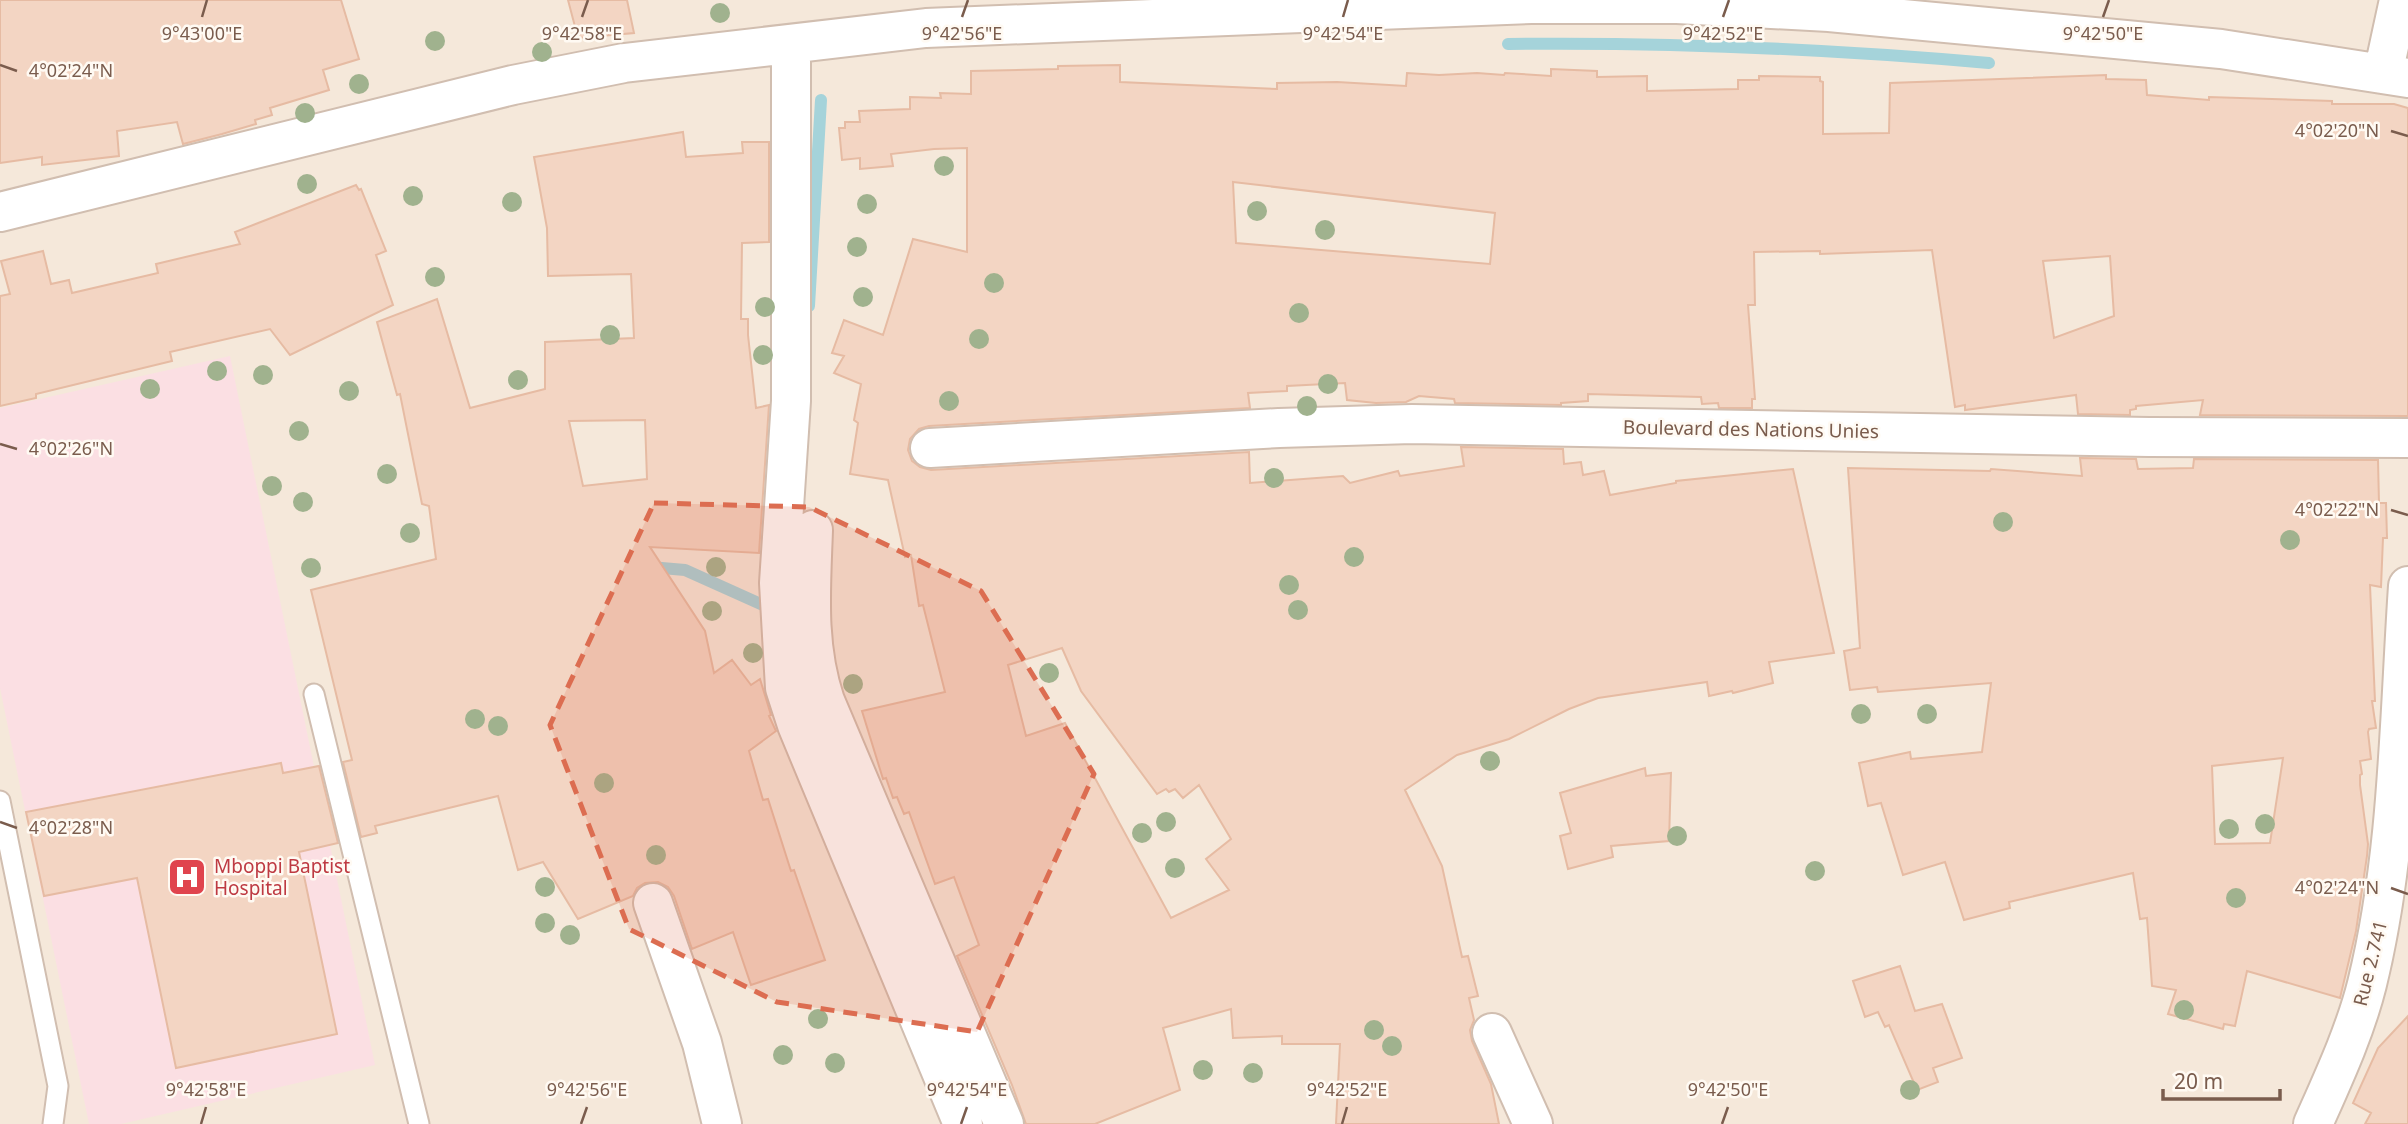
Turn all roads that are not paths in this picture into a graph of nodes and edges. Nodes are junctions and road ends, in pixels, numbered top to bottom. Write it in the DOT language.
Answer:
graph roads {
  1 [pos="2399,0"];
  2 [pos="791,44"];
  3 [pos="2395,76"];
  4 [pos="0,212"];
  5 [pos="2408,438"];
  6 [pos="930,448"];
  7 [pos="813,530"];
  8 [pos="2408,586"];
  9 [pos="314,694"];
  10 [pos="0,801"];
  11 [pos="653,903"];
  12 [pos="2391,944"];
  13 [pos="1492,1034"];
  14 [pos="53,1124"];
  15 [pos="419,1124"];
  16 [pos="722,1124"];
  17 [pos="963,1124"];
  18 [pos="1004,1124"];
  19 [pos="1533,1124"];
  20 [pos="2313,1124"];
  1 -- 3 [label="street"];
  2 -- 3 [label="street"];
  2 -- 4 [label="street"];
  2 -- 17 [label="street"];
  5 -- 6 [label="street, Boulevard des Nations Unies"];
  7 -- 18 [label="street"];
  8 -- 12 [label="street, Rue 2.741"];
  9 -- 15 [label="lane"];
  10 -- 14 [label="lane"];
  11 -- 16 [label="street"];
  12 -- 20 [label="street, Rue 2.741"];
  13 -- 19 [label="street"];
}
